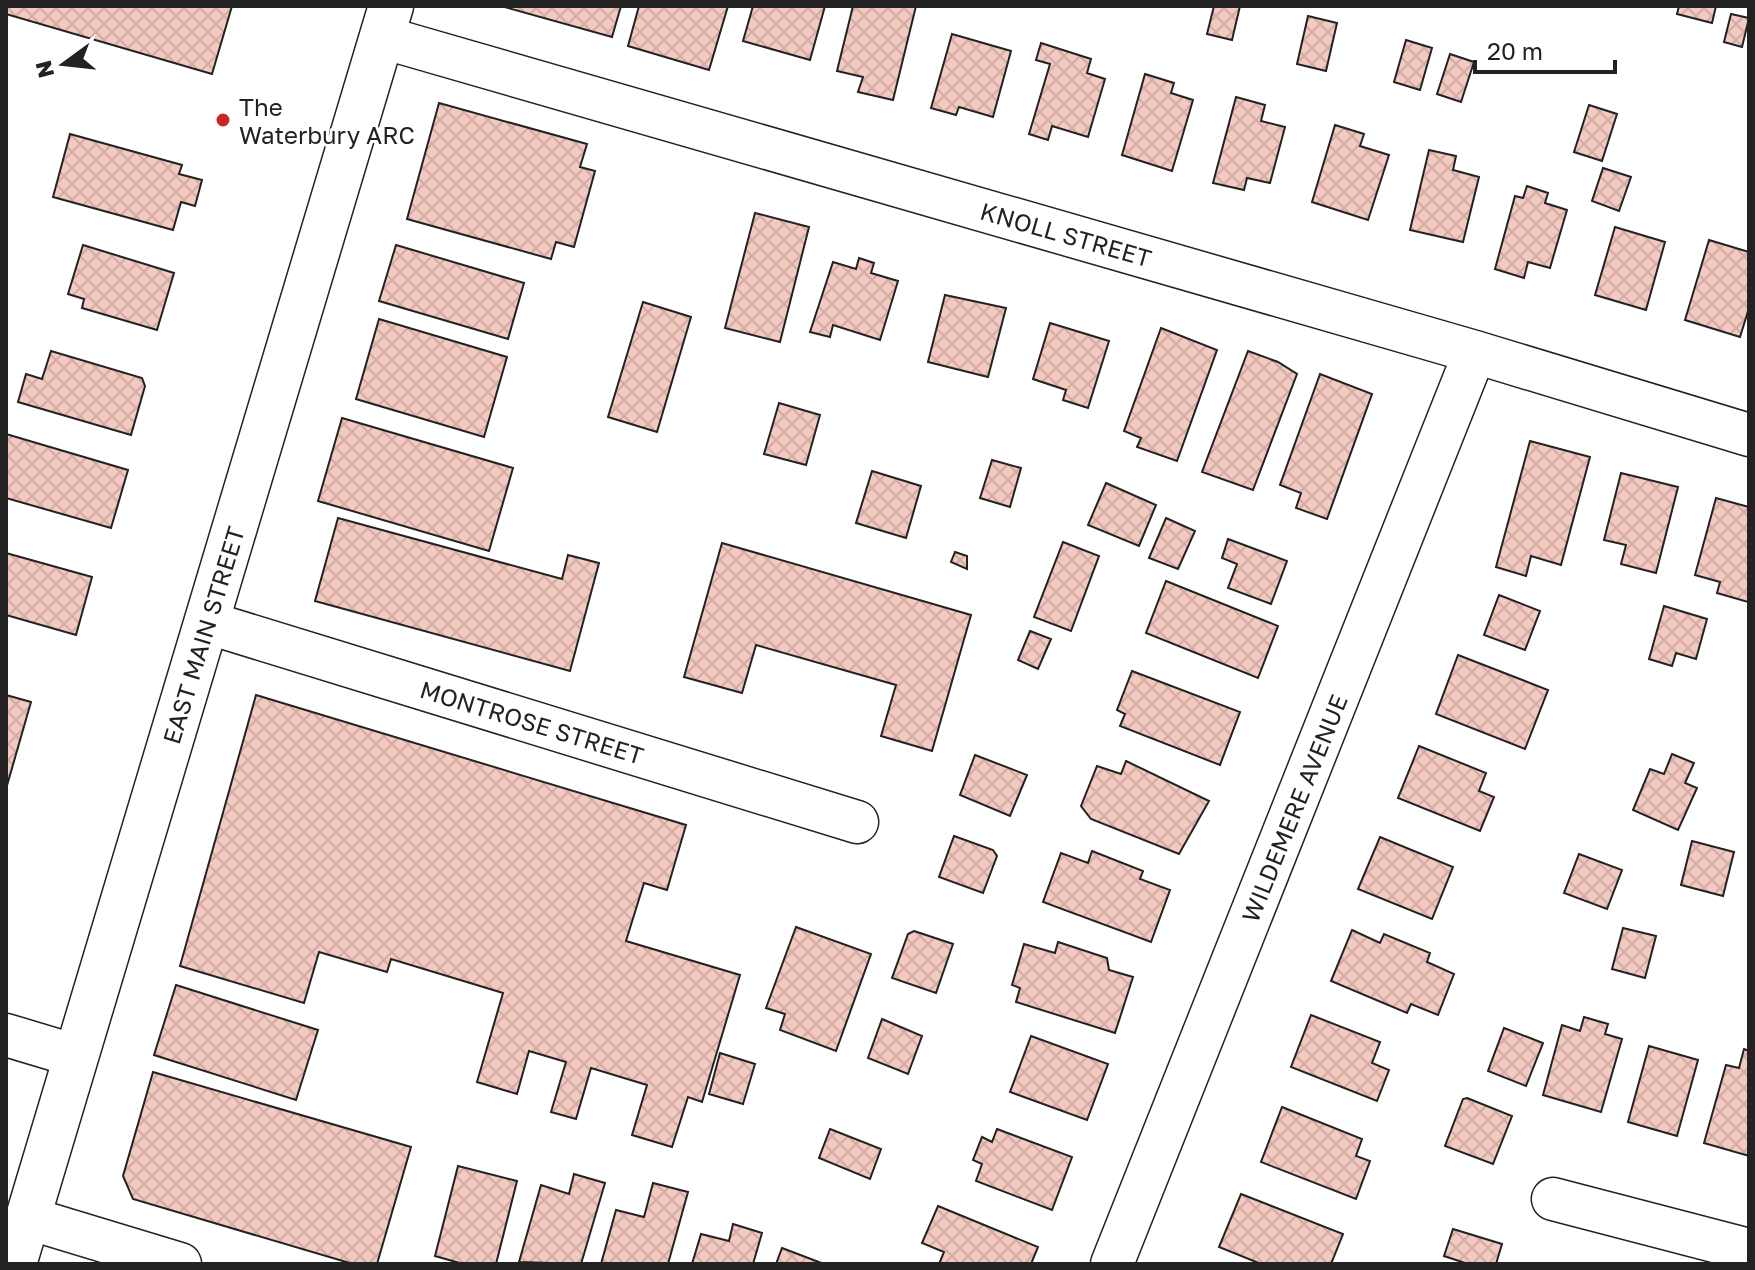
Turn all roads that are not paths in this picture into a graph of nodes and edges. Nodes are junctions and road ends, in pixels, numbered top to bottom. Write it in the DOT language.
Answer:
graph roads {
  1 [pos="386,22"];
  2 [pos="1475,352"];
  3 [pos="1749,435"];
  4 [pos="206,622"];
  5 [pos="857,822"];
  6 [pos="6,1035"];
  7 [pos="76,1056"];
  8 [pos="1553,1199"];
  9 [pos="28,1218"];
  10 [pos="1749,1250"];
  11 [pos="14,1264"];
  12 [pos="180,1264"];
  13 [pos="1112,1264"];
  1 -- 2 [label="street, KNOLL STREET"];
  1 -- 4 [label="main road, EAST MAIN STREET"];
  2 -- 3 [label="street, KNOLL STREET"];
  2 -- 13 [label="street, WILDEMERE AVENUE"];
  4 -- 5 [label="street, MONTROSE STREET"];
  4 -- 7 [label="main road, EAST MAIN STREET"];
  6 -- 7 [label="street"];
  7 -- 9 [label="main road, EAST MAIN STREET"];
  8 -- 10 [label="street"];
  9 -- 11 [label="main road, EAST MAIN STREET"];
  9 -- 12 [label="street"];
}
